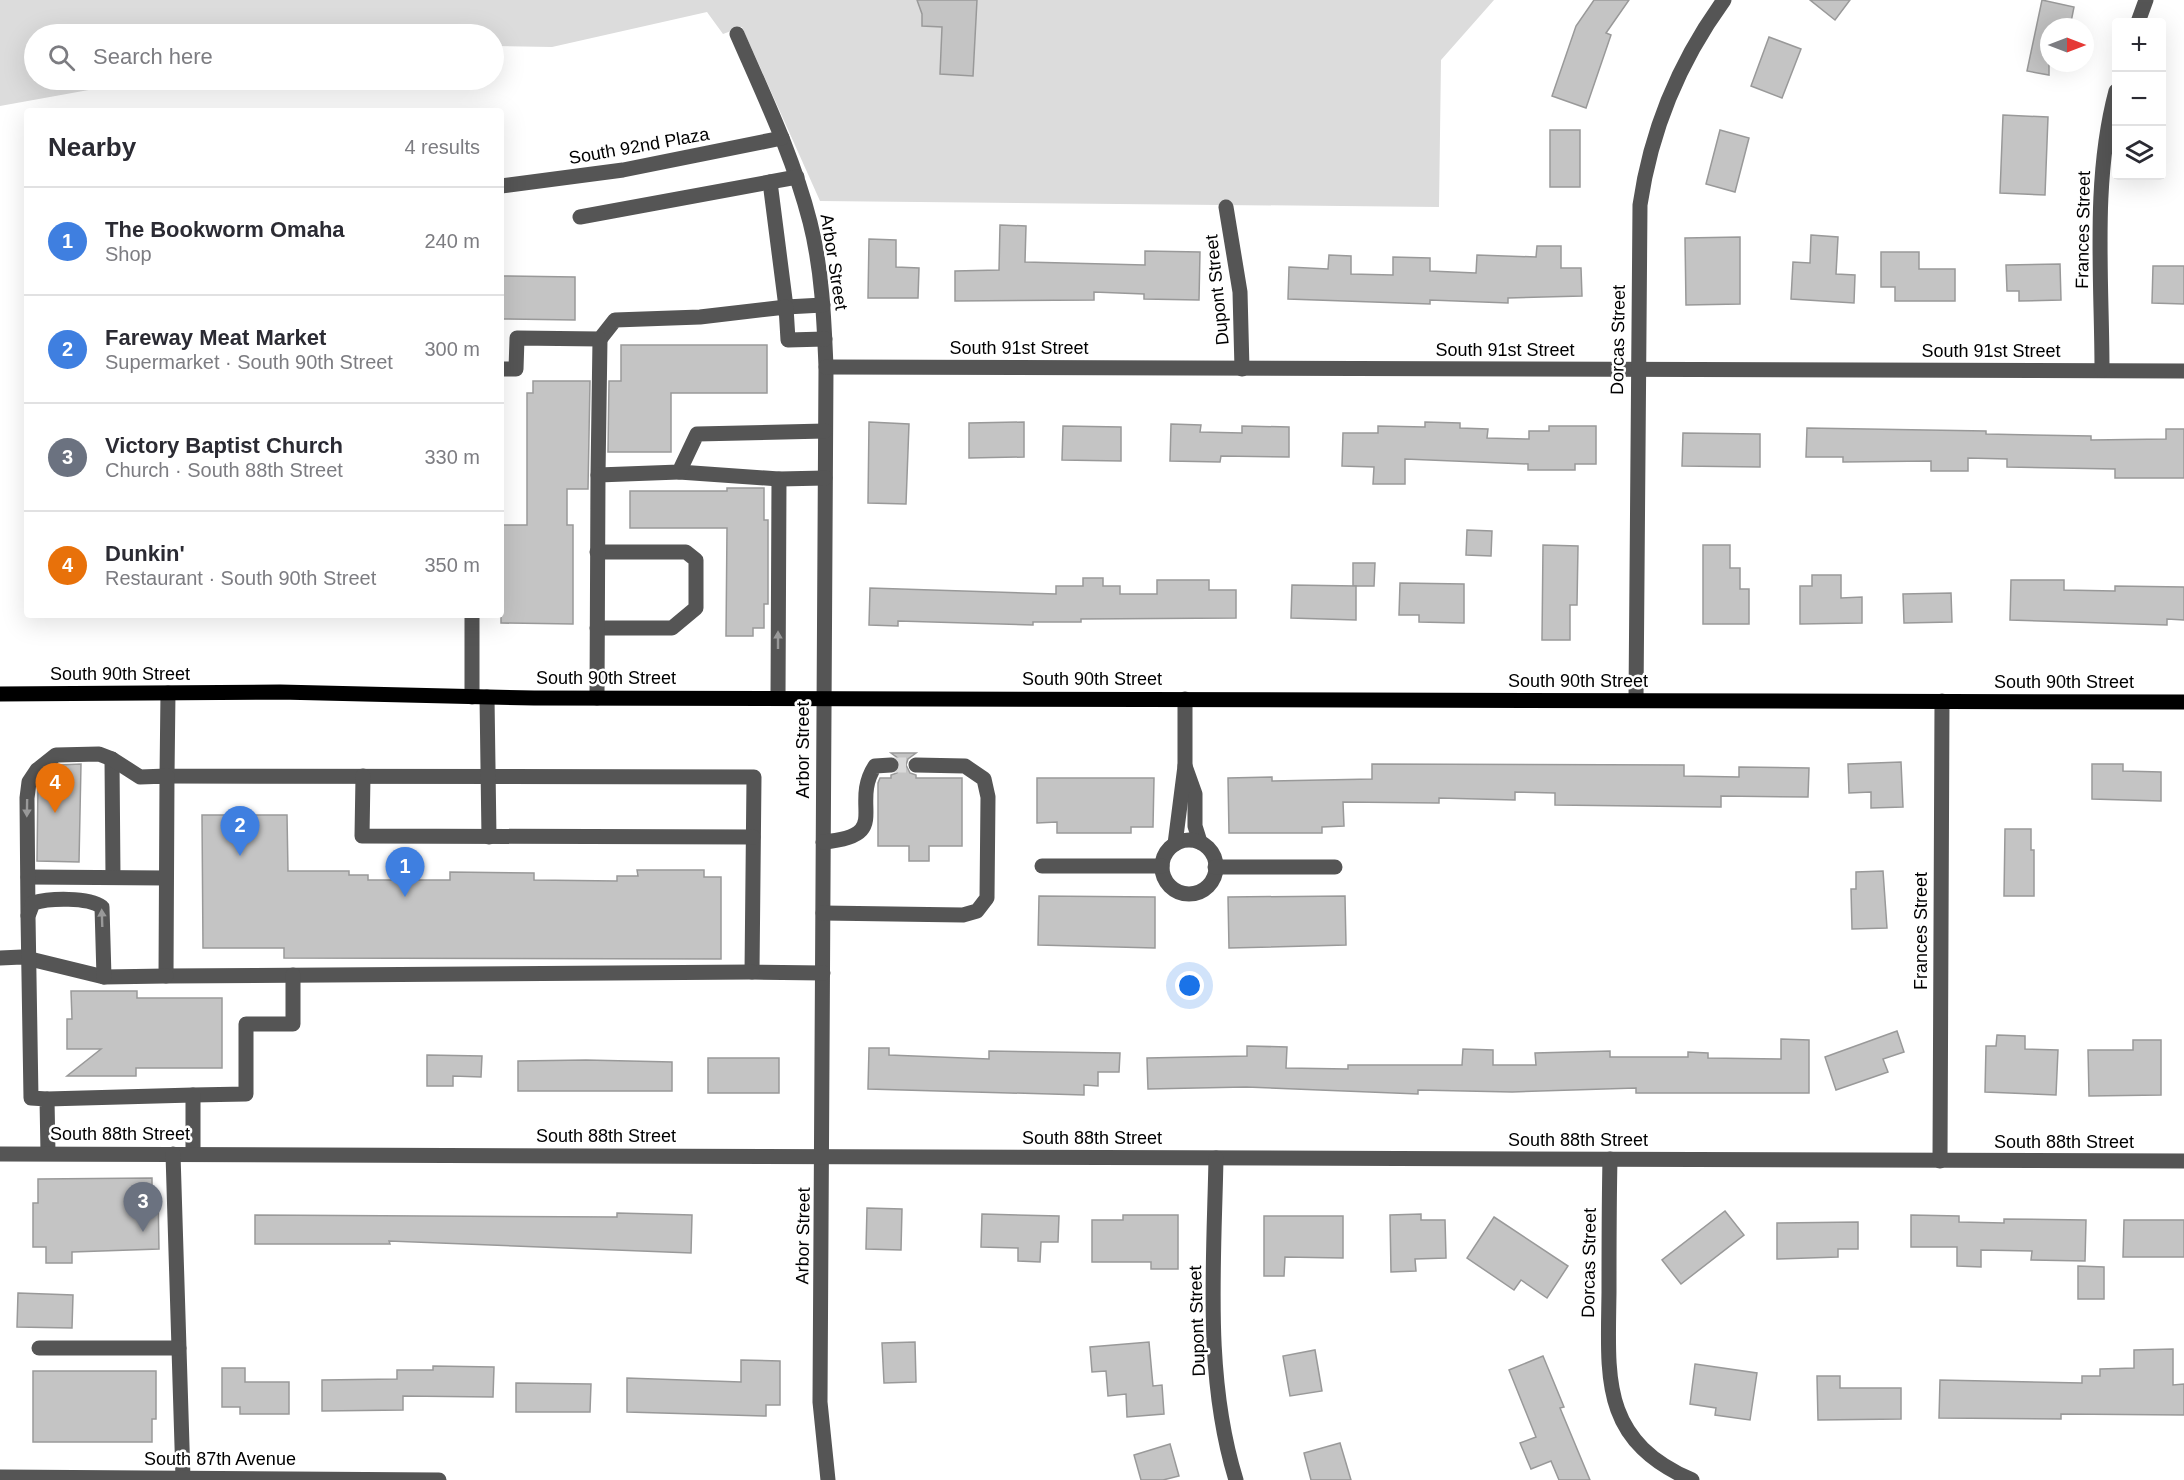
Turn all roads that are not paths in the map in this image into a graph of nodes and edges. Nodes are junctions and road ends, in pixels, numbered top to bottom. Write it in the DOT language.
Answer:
graph roads {
  1 [pos="1724,0"];
  2 [pos="2146,0"];
  3 [pos="2139,18"];
  4 [pos="737,34"];
  5 [pos="2112,112"];
  6 [pos="782,138"];
  7 [pos="797,177"];
  8 [pos="770,182"];
  9 [pos="504,186"];
  10 [pos="1226,207"];
  11 [pos="580,217"];
  12 [pos="823,305"];
  13 [pos="786,307"];
  14 [pos="600,339"];
  15 [pos="825,339"];
  16 [pos="826,367"];
  17 [pos="504,369"];
  18 [pos="1242,369"];
  19 [pos="1637,370"];
  20 [pos="2102,370"];
  21 [pos="2184,371"];
  22 [pos="825,431"];
  23 [pos="679,472"];
  24 [pos="598,475"];
  25 [pos="825,478"];
  26 [pos="779,479"];
  27 [pos="597,552"];
  28 [pos="472,618"];
  29 [pos="597,628"];
  30 [pos="168,693"];
  31 [pos="0,694"];
  32 [pos="479,697"];
  33 [pos="597,698"];
  34 [pos="777,698"];
  35 [pos="823,699"];
  36 [pos="1185,699"];
  37 [pos="1636,700"];
  38 [pos="1942,701"];
  39 [pos="2184,702"];
  40 [pos="112,759"];
  41 [pos="891,765"];
  42 [pos="916,765"];
  43 [pos="1185,766"];
  44 [pos="167,776"];
  45 [pos="363,776"];
  46 [pos="489,776"];
  47 [pos="489,837"];
  48 [pos="753,837"];
  49 [pos="823,842"];
  50 [pos="1200,842"];
  51 [pos="1175,844"];
  52 [pos="1042,866"];
  53 [pos="1162,866"];
  54 [pos="1215,867"];
  55 [pos="1335,867"];
  56 [pos="28,877"];
  57 [pos="112,877"];
  58 [pos="166,878"];
  59 [pos="823,913"];
  60 [pos="28,916"];
  61 [pos="0,958"];
  62 [pos="28,958"];
  63 [pos="752,972"];
  64 [pos="823,973"];
  65 [pos="293,975"];
  66 [pos="166,976"];
  67 [pos="104,977"];
  68 [pos="193,1095"];
  69 [pos="47,1099"];
  70 [pos="0,1154"];
  71 [pos="48,1154"];
  72 [pos="173,1154"];
  73 [pos="193,1154"];
  74 [pos="823,1156"];
  75 [pos="1216,1158"];
  76 [pos="1610,1159"];
  77 [pos="1940,1161"];
  78 [pos="2184,1161"];
  79 [pos="39,1348"];
  80 [pos="179,1348"];
  81 [pos="0,1477"];
  82 [pos="183,1478"];
  83 [pos="440,1480"];
  84 [pos="828,1480"];
  85 [pos="1236,1480"];
  86 [pos="1692,1480"];
  1 -- 19 [label="street, Dorcas Street"];
  2 -- 3 [label="street"];
  4 -- 6 [label="street, Arbor Street"];
  5 -- 20 [label="street, Frances Street"];
  6 -- 7 [label="street, Arbor Street"];
  6 -- 9 [label="street, South 92nd Plaza"];
  7 -- 8 [label="street"];
  7 -- 12 [label="street, Arbor Street"];
  8 -- 11 [label="street"];
  8 -- 13 [label="street"];
  10 -- 18 [label="street, Dupont Street"];
  12 -- 13 [label="street"];
  12 -- 15 [label="street, Arbor Street"];
  13 -- 14 [label="street"];
  13 -- 15 [label="street"];
  14 -- 17 [label="street"];
  14 -- 24 [label="street"];
  15 -- 16 [label="street, Arbor Street"];
  16 -- 18 [label="street, South 91st Street"];
  16 -- 22 [label="street, Arbor Street"];
  18 -- 19 [label="street, South 91st Street"];
  19 -- 20 [label="street, South 91st Street"];
  19 -- 37 [label="street, Dorcas Street"];
  20 -- 21 [label="street, South 91st Street"];
  22 -- 23 [label="street"];
  22 -- 25 [label="street, Arbor Street"];
  23 -- 24 [label="street"];
  23 -- 26 [label="street"];
  24 -- 27 [label="street"];
  25 -- 26 [label="street"];
  25 -- 35 [label="street, Arbor Street"];
  34 -- 26 [label="street, one-way"];
  27 -- 29 [label="street"];
  27 -- 29 [label="street"];
  28 -- 32 [label="street"];
  29 -- 33 [label="street"];
  30 -- 31 [label="main road, South 90th Street"];
  30 -- 32 [label="main road, South 90th Street"];
  30 -- 44 [label="street"];
  32 -- 33 [label="main road, South 90th Street"];
  32 -- 46 [label="street"];
  33 -- 34 [label="main road, South 90th Street"];
  34 -- 35 [label="main road, South 90th Street"];
  35 -- 36 [label="main road, South 90th Street"];
  35 -- 49 [label="street, Arbor Street"];
  36 -- 37 [label="main road, South 90th Street"];
  36 -- 43 [label="street"];
  37 -- 38 [label="main road, South 90th Street"];
  38 -- 39 [label="main road, South 90th Street"];
  38 -- 77 [label="street, Frances Street"];
  40 -- 44 [label="street"];
  40 -- 56 [label="street, one-way"];
  40 -- 57 [label="street"];
  41 -- 49 [label="street"];
  42 -- 59 [label="street"];
  43 -- 50 [label="street"];
  43 -- 51 [label="street"];
  44 -- 45 [label="street"];
  44 -- 58 [label="street"];
  45 -- 46 [label="street"];
  45 -- 47 [label="street"];
  46 -- 47 [label="street"];
  46 -- 48 [label="street"];
  47 -- 48 [label="street"];
  48 -- 63 [label="street"];
  49 -- 59 [label="street, Arbor Street"];
  50 -- 51 [label="street"];
  50 -- 54 [label="street"];
  51 -- 53 [label="street"];
  52 -- 53 [label="street"];
  53 -- 54 [label="street"];
  54 -- 55 [label="street"];
  56 -- 57 [label="street"];
  56 -- 60 [label="street"];
  57 -- 58 [label="street"];
  58 -- 66 [label="street"];
  59 -- 64 [label="street, Arbor Street"];
  60 -- 62 [label="street"];
  67 -- 60 [label="street, one-way"];
  61 -- 62 [label="street"];
  62 -- 67 [label="street"];
  62 -- 69 [label="street"];
  63 -- 64 [label="street"];
  63 -- 65 [label="street"];
  64 -- 74 [label="street, Arbor Street"];
  65 -- 66 [label="street"];
  65 -- 68 [label="street"];
  66 -- 67 [label="street"];
  68 -- 69 [label="street"];
  68 -- 73 [label="street"];
  69 -- 71 [label="street"];
  70 -- 71 [label="street, South 88th Street"];
  71 -- 72 [label="street, South 88th Street"];
  72 -- 73 [label="street, South 88th Street"];
  72 -- 80 [label="street"];
  73 -- 74 [label="street, South 88th Street"];
  74 -- 75 [label="street, South 88th Street"];
  74 -- 84 [label="street, Arbor Street"];
  75 -- 76 [label="street, South 88th Street"];
  75 -- 85 [label="street, Dupont Street"];
  76 -- 77 [label="street, South 88th Street"];
  76 -- 86 [label="street, Dorcas Street"];
  77 -- 78 [label="street, South 88th Street"];
  79 -- 80 [label="street"];
  80 -- 82 [label="street"];
  81 -- 82 [label="street, South 87th Avenue"];
  82 -- 83 [label="street, South 87th Avenue"];
}
